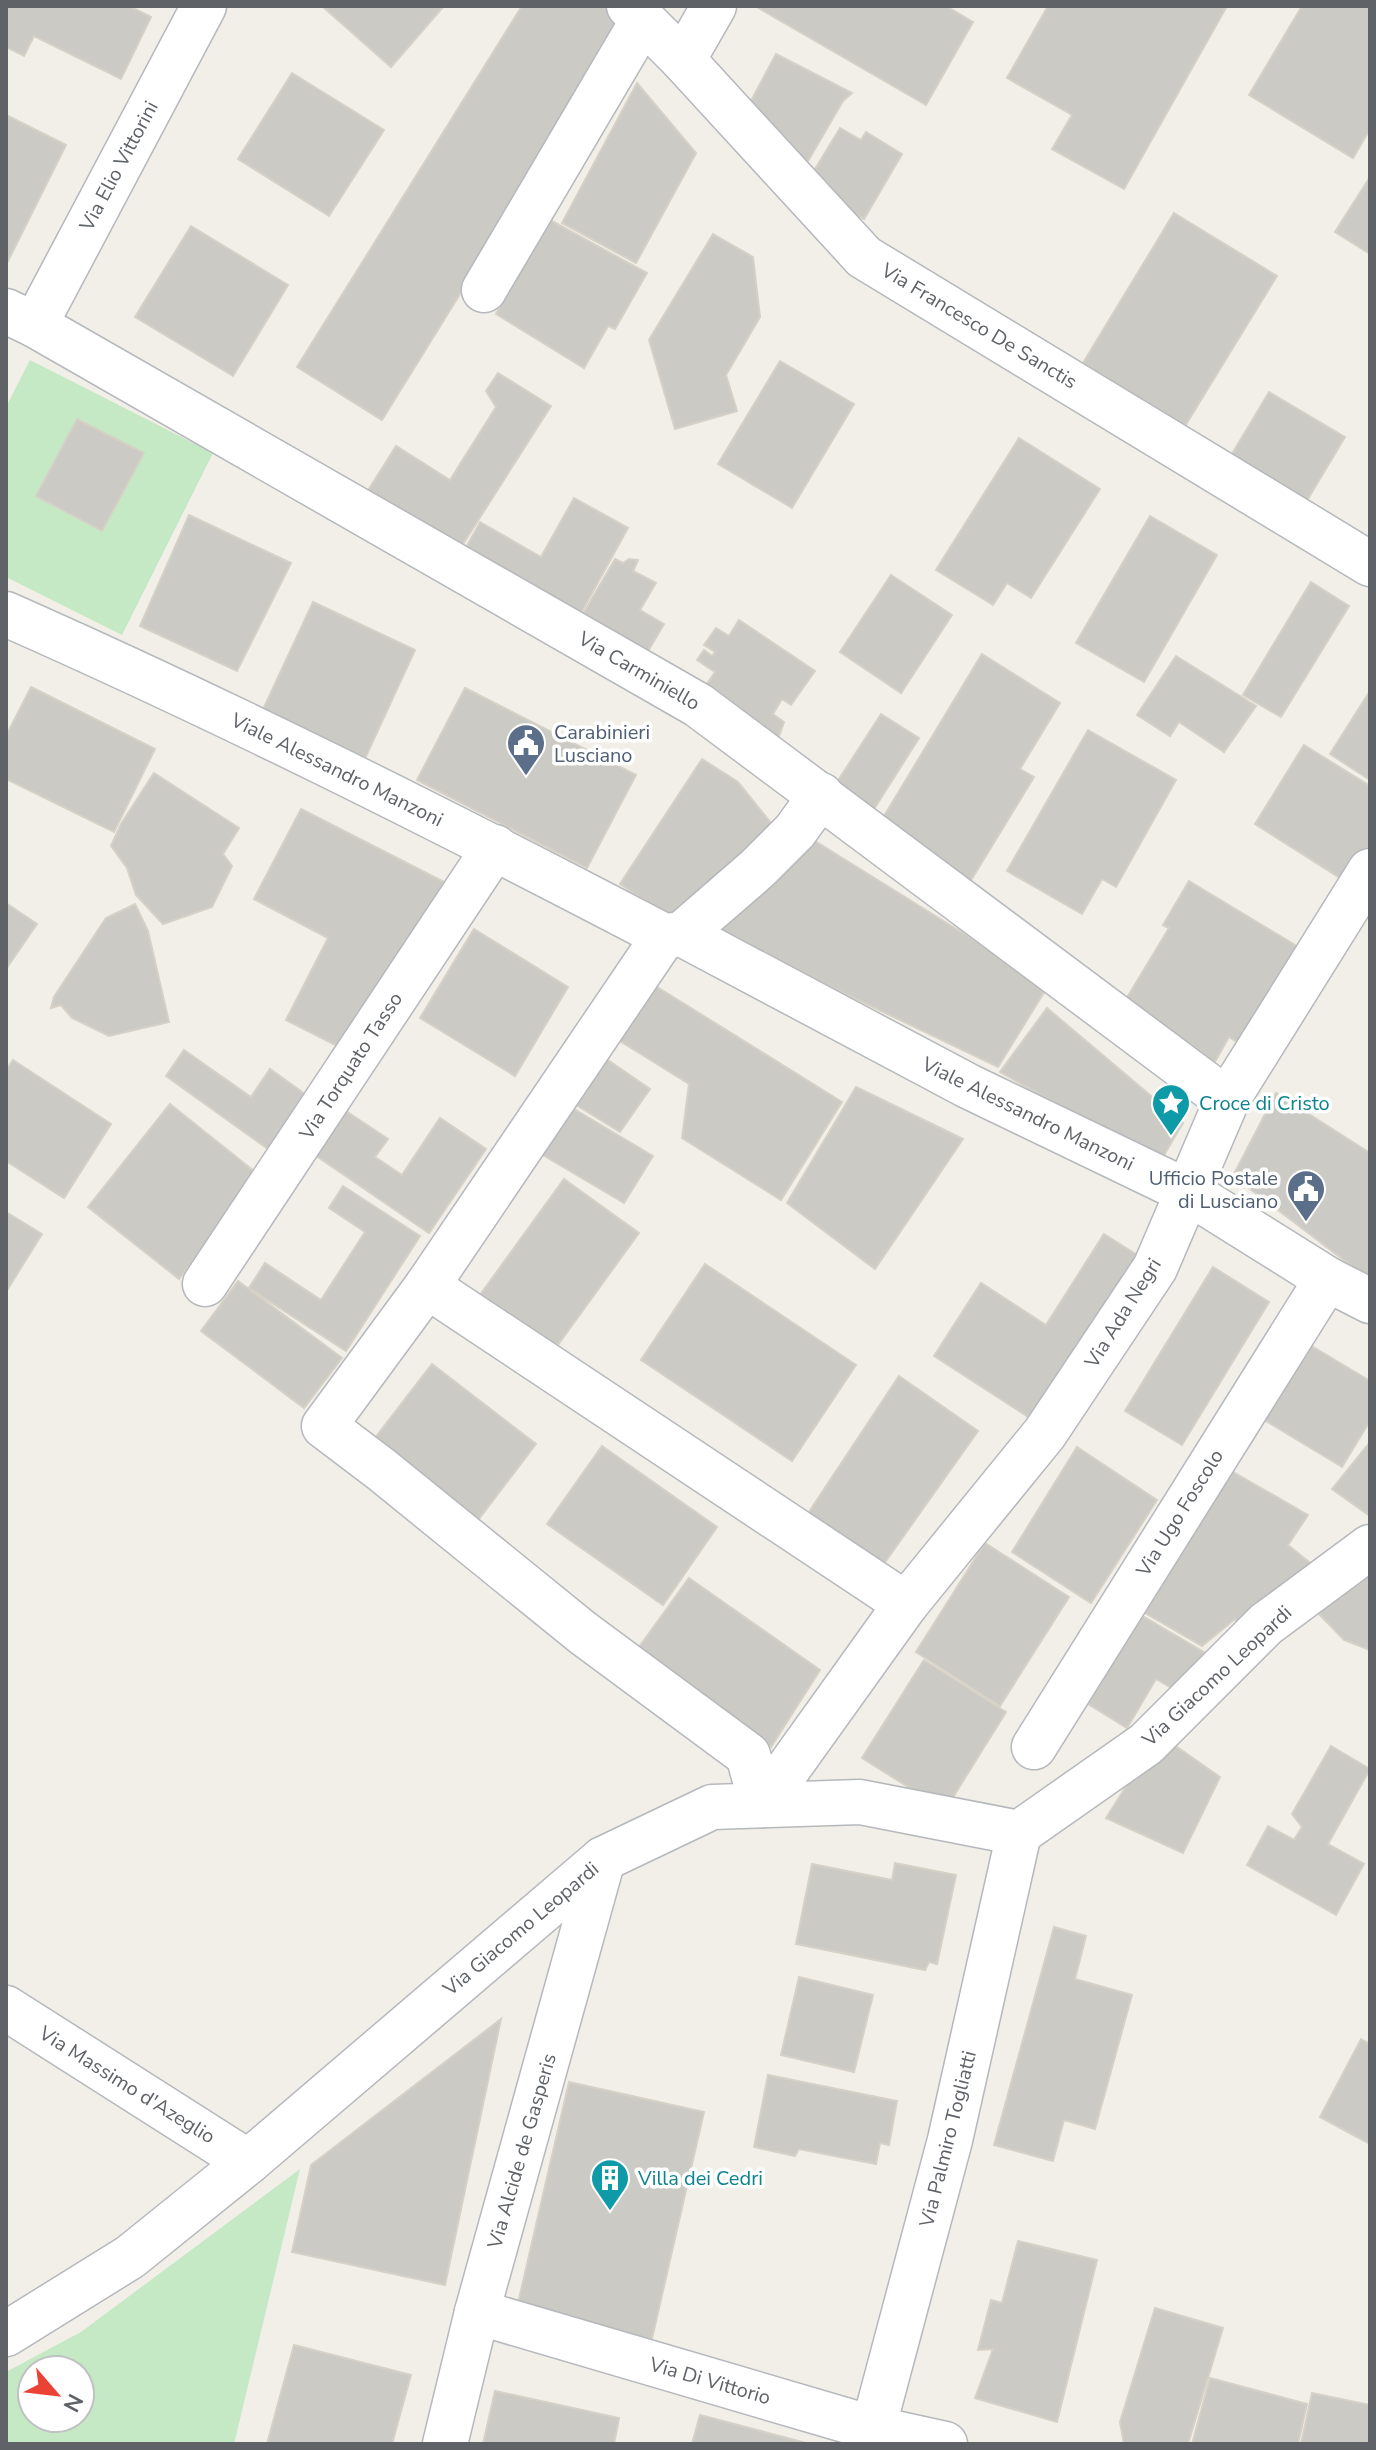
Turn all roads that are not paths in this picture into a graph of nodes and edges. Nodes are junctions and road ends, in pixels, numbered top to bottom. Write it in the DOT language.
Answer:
graph roads {
  1 [pos="204,6"];
  2 [pos="714,6"];
  3 [pos="636,13"];
  4 [pos="683,60"];
  5 [pos="484,290"];
  6 [pos="21,318"];
  7 [pos="1370,564"];
  8 [pos="6,614"];
  9 [pos="821,795"];
  10 [pos="495,847"];
  11 [pos="1370,871"];
  12 [pos="673,935"];
  13 [pos="1227,1100"];
  14 [pos="1188,1192"];
  15 [pos="1327,1279"];
  16 [pos="205,1284"];
  17 [pos="427,1286"];
  18 [pos="1370,1301"];
  19 [pos="1370,1547"];
  20 [pos="906,1604"];
  21 [pos="1034,1747"];
  22 [pos="762,1805"];
  23 [pos="1019,1833"];
  24 [pos="603,1859"];
  25 [pos="6,2008"];
  26 [pos="248,2162"];
  27 [pos="477,2312"];
  28 [pos="6,2334"];
  29 [pos="871,2436"];
  30 [pos="445,2444"];
  31 [pos="945,2444"];
  1 -- 6 [label="street, Via Elio Vittorini"];
  2 -- 4 [label="street"];
  3 -- 4 [label="street, Via Francesco De Sanctis"];
  3 -- 5 [label="street, Via Francesco De Sanctis"];
  4 -- 7 [label="street, Via Francesco De Sanctis"];
  6 -- 9 [label="street, Via Carminiello"];
  8 -- 10 [label="street, Viale Alessandro Manzoni"];
  9 -- 12 [label="street"];
  9 -- 13 [label="street, Via Carminiello"];
  10 -- 12 [label="street, Viale Alessandro Manzoni"];
  10 -- 16 [label="street, Via Torquato Tasso"];
  11 -- 13 [label="street, Via Ada Negri"];
  12 -- 14 [label="street, Viale Alessandro Manzoni"];
  12 -- 17 [label="street"];
  13 -- 14 [label="street, Via Ada Negri"];
  14 -- 15 [label="street, Viale Alessandro Manzoni"];
  14 -- 20 [label="street, Via Ada Negri"];
  15 -- 18 [label="street, Viale Alessandro Manzoni"];
  15 -- 21 [label="street, Via Ugo Foscolo"];
  17 -- 20 [label="street"];
  17 -- 22 [label="street"];
  19 -- 23 [label="street, Via Giacomo Leopardi"];
  20 -- 22 [label="street, Via Ada Negri"];
  22 -- 23 [label="street, Via Giacomo Leopardi"];
  22 -- 24 [label="street, Via Giacomo Leopardi"];
  23 -- 29 [label="street, Via Palmiro Togliatti"];
  24 -- 26 [label="street, Via Giacomo Leopardi"];
  24 -- 27 [label="street, Via Alcide de Gasperis"];
  25 -- 26 [label="street, Via Massimo d'Azeglio"];
  26 -- 28 [label="street, Via Giacomo Leopardi"];
  27 -- 29 [label="street, Via Di Vittorio"];
  27 -- 30 [label="street, Via Alcide de Gasperis"];
  29 -- 31 [label="street, Via Di Vittorio"];
}
